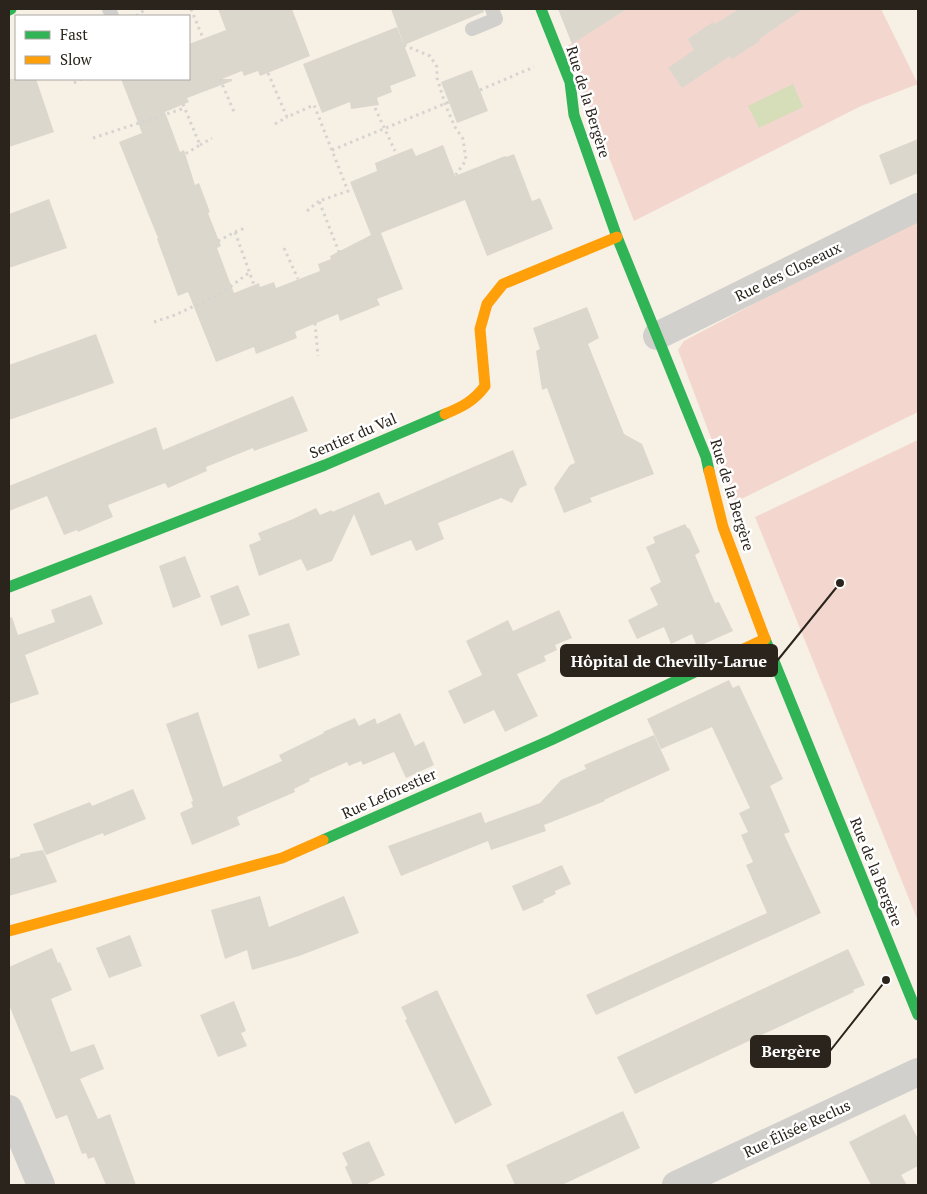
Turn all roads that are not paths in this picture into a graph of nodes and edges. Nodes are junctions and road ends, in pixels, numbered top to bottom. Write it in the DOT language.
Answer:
graph roads {
  1 [pos="492,9"];
  2 [pos="540,9"];
  3 [pos="472,29"];
  4 [pos="918,207"];
  5 [pos="617,237"];
  6 [pos="657,336"];
  7 [pos="9,587"];
  8 [pos="765,639"];
  9 [pos="9,931"];
  10 [pos="918,1011"];
  11 [pos="918,1072"];
  12 [pos="9,1109"];
  13 [pos="41,1185"];
  14 [pos="676,1185"];
  1 -- 3 [label="lane"];
  2 -- 5 [label="street, Rue de la Bergère"];
  4 -- 6 [label="street, Rue des Closeaux"];
  5 -- 6 [label="street, Rue de la Bergère"];
  5 -- 7 [label="street, Sentier du Val"];
  6 -- 8 [label="street, Rue de la Bergère"];
  8 -- 9 [label="street, Rue Leforestier"];
  8 -- 10 [label="street, Rue de la Bergère"];
  11 -- 14 [label="street, Rue Élisée Reclus"];
  12 -- 13 [label="street"];
}
